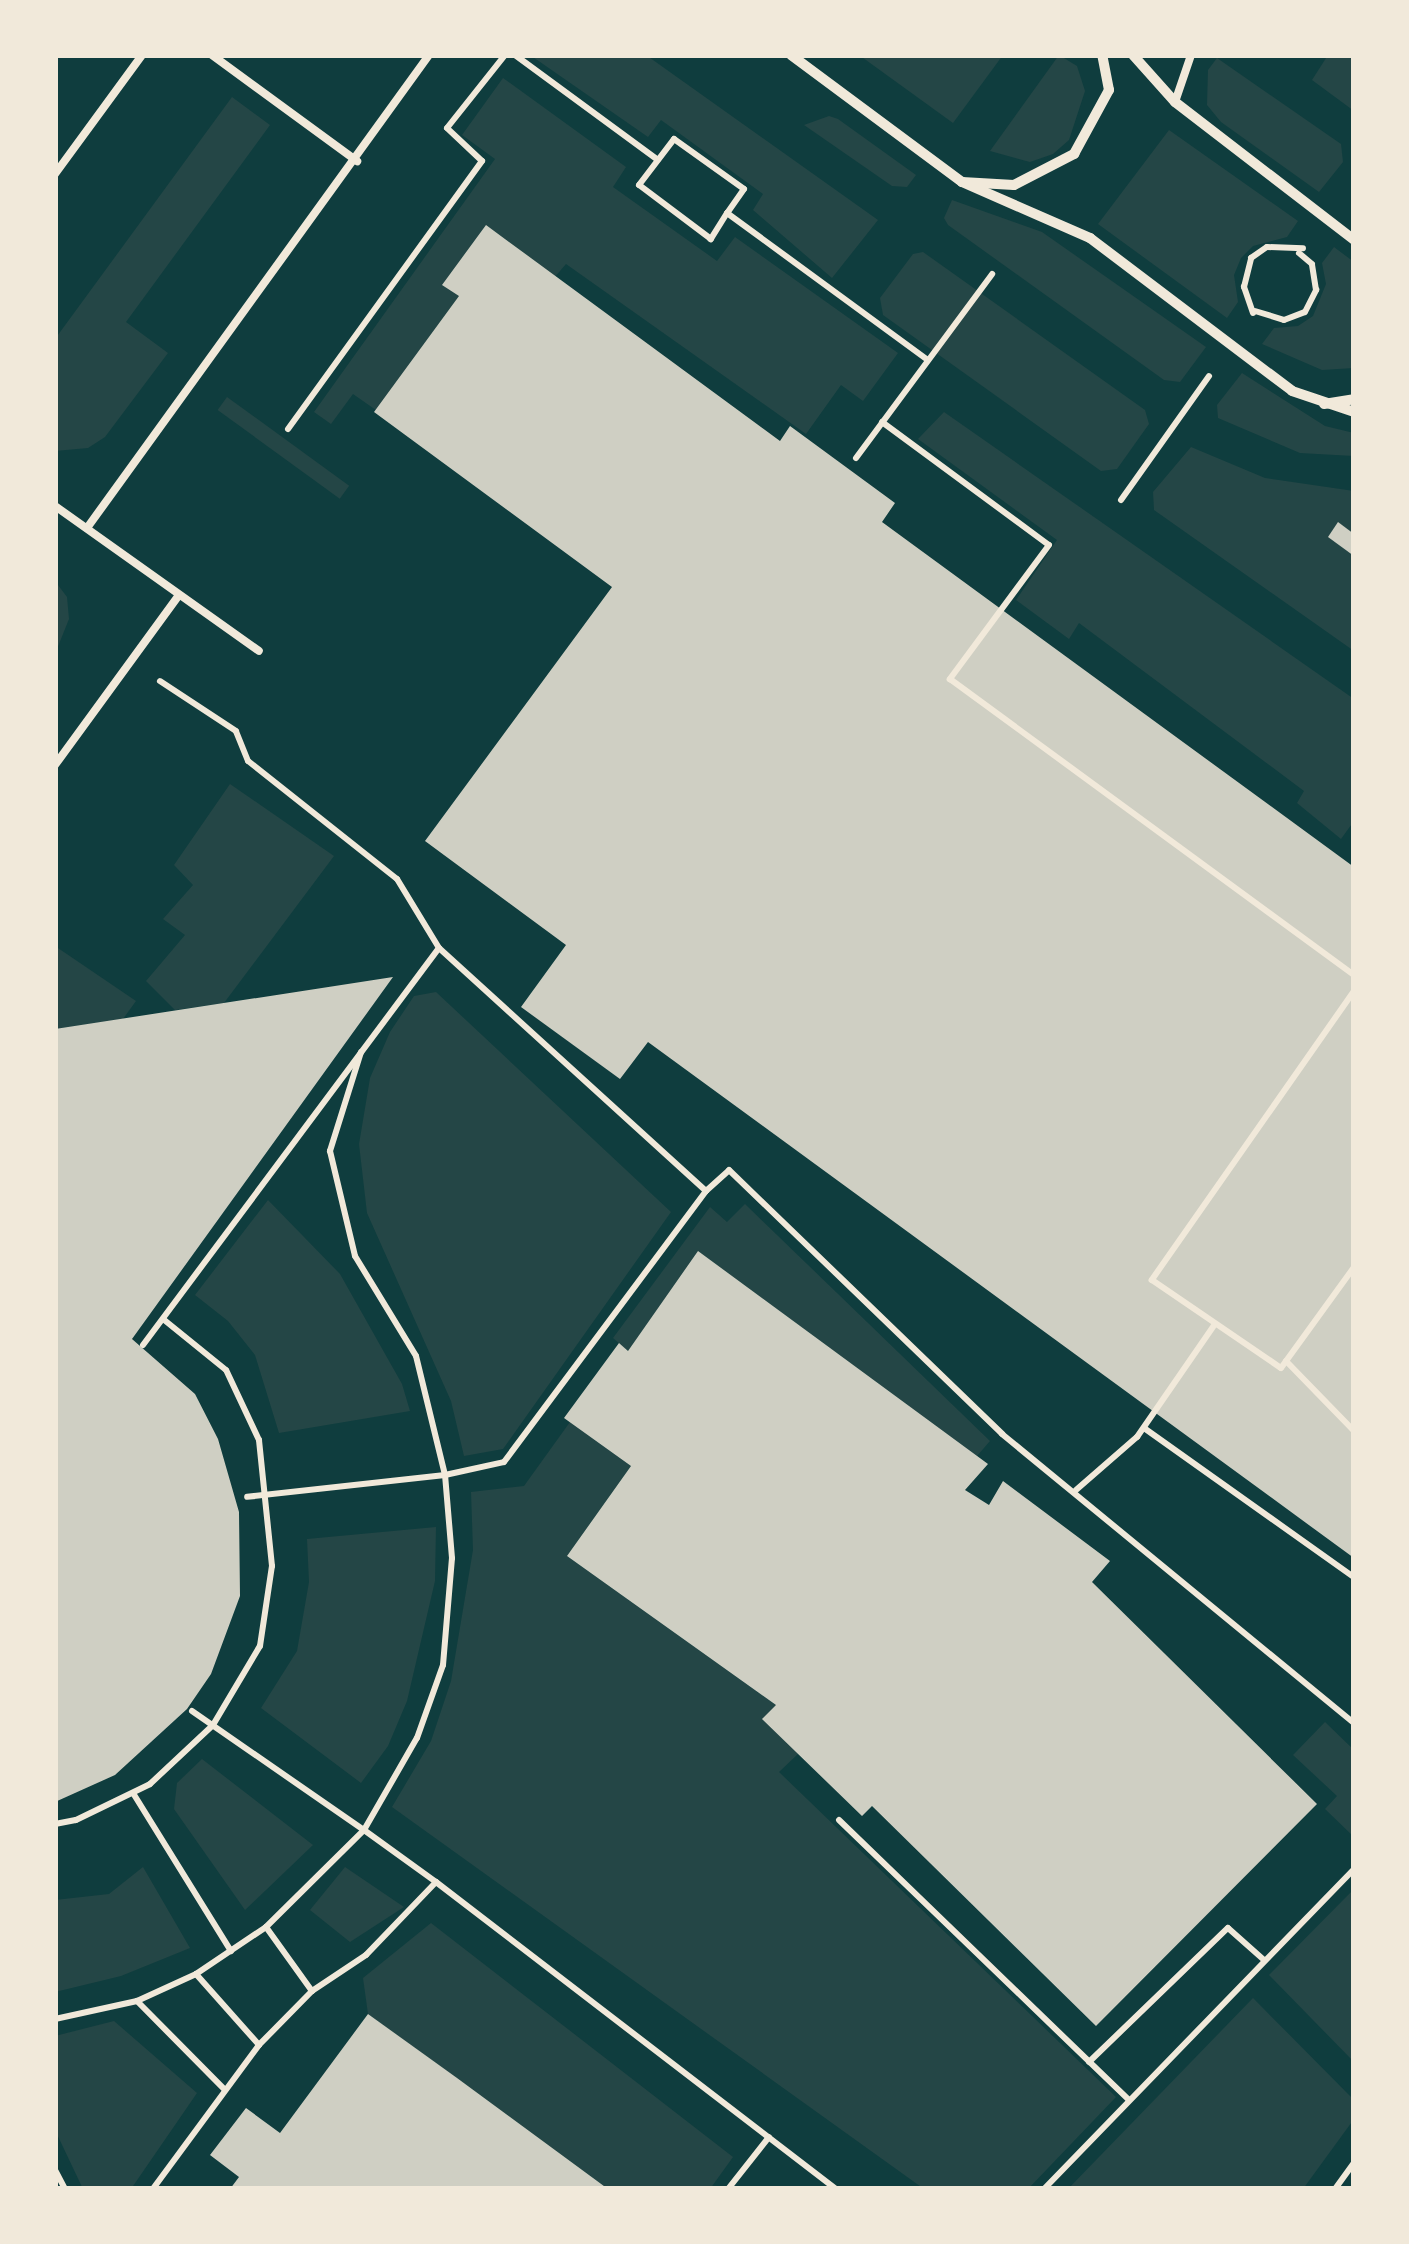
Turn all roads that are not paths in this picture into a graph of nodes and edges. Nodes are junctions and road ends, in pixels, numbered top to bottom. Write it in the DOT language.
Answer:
graph roads {
  1 [pos="142,55"];
  2 [pos="212,55"];
  3 [pos="429,55"];
  4 [pos="791,55"];
  5 [pos="1102,55"];
  6 [pos="1133,55"];
  7 [pos="1190,55"];
  8 [pos="1175,102"];
  9 [pos="357,161"];
  10 [pos="55,174"];
  11 [pos="962,182"];
  12 [pos="1354,240"];
  13 [pos="1354,399"];
  14 [pos="1318,404"];
  15 [pos="1354,412"];
  16 [pos="55,506"];
  17 [pos="88,528"];
  18 [pos="179,595"];
  19 [pos="259,651"];
  20 [pos="55,765"];
  1 -- 10 [label="lane"];
  2 -- 9 [label="lane"];
  3 -- 9 [label="lane"];
  4 -- 11 [label="street"];
  5 -- 11 [label="street"];
  6 -- 8 [label="street"];
  7 -- 8 [label="lane"];
  8 -- 12 [label="street"];
  9 -- 17 [label="lane"];
  11 -- 14 [label="street"];
  13 -- 14 [label="street"];
  14 -- 15 [label="street"];
  16 -- 17 [label="lane"];
  17 -- 18 [label="lane"];
  18 -- 19 [label="lane"];
  18 -- 20 [label="lane"];
}
